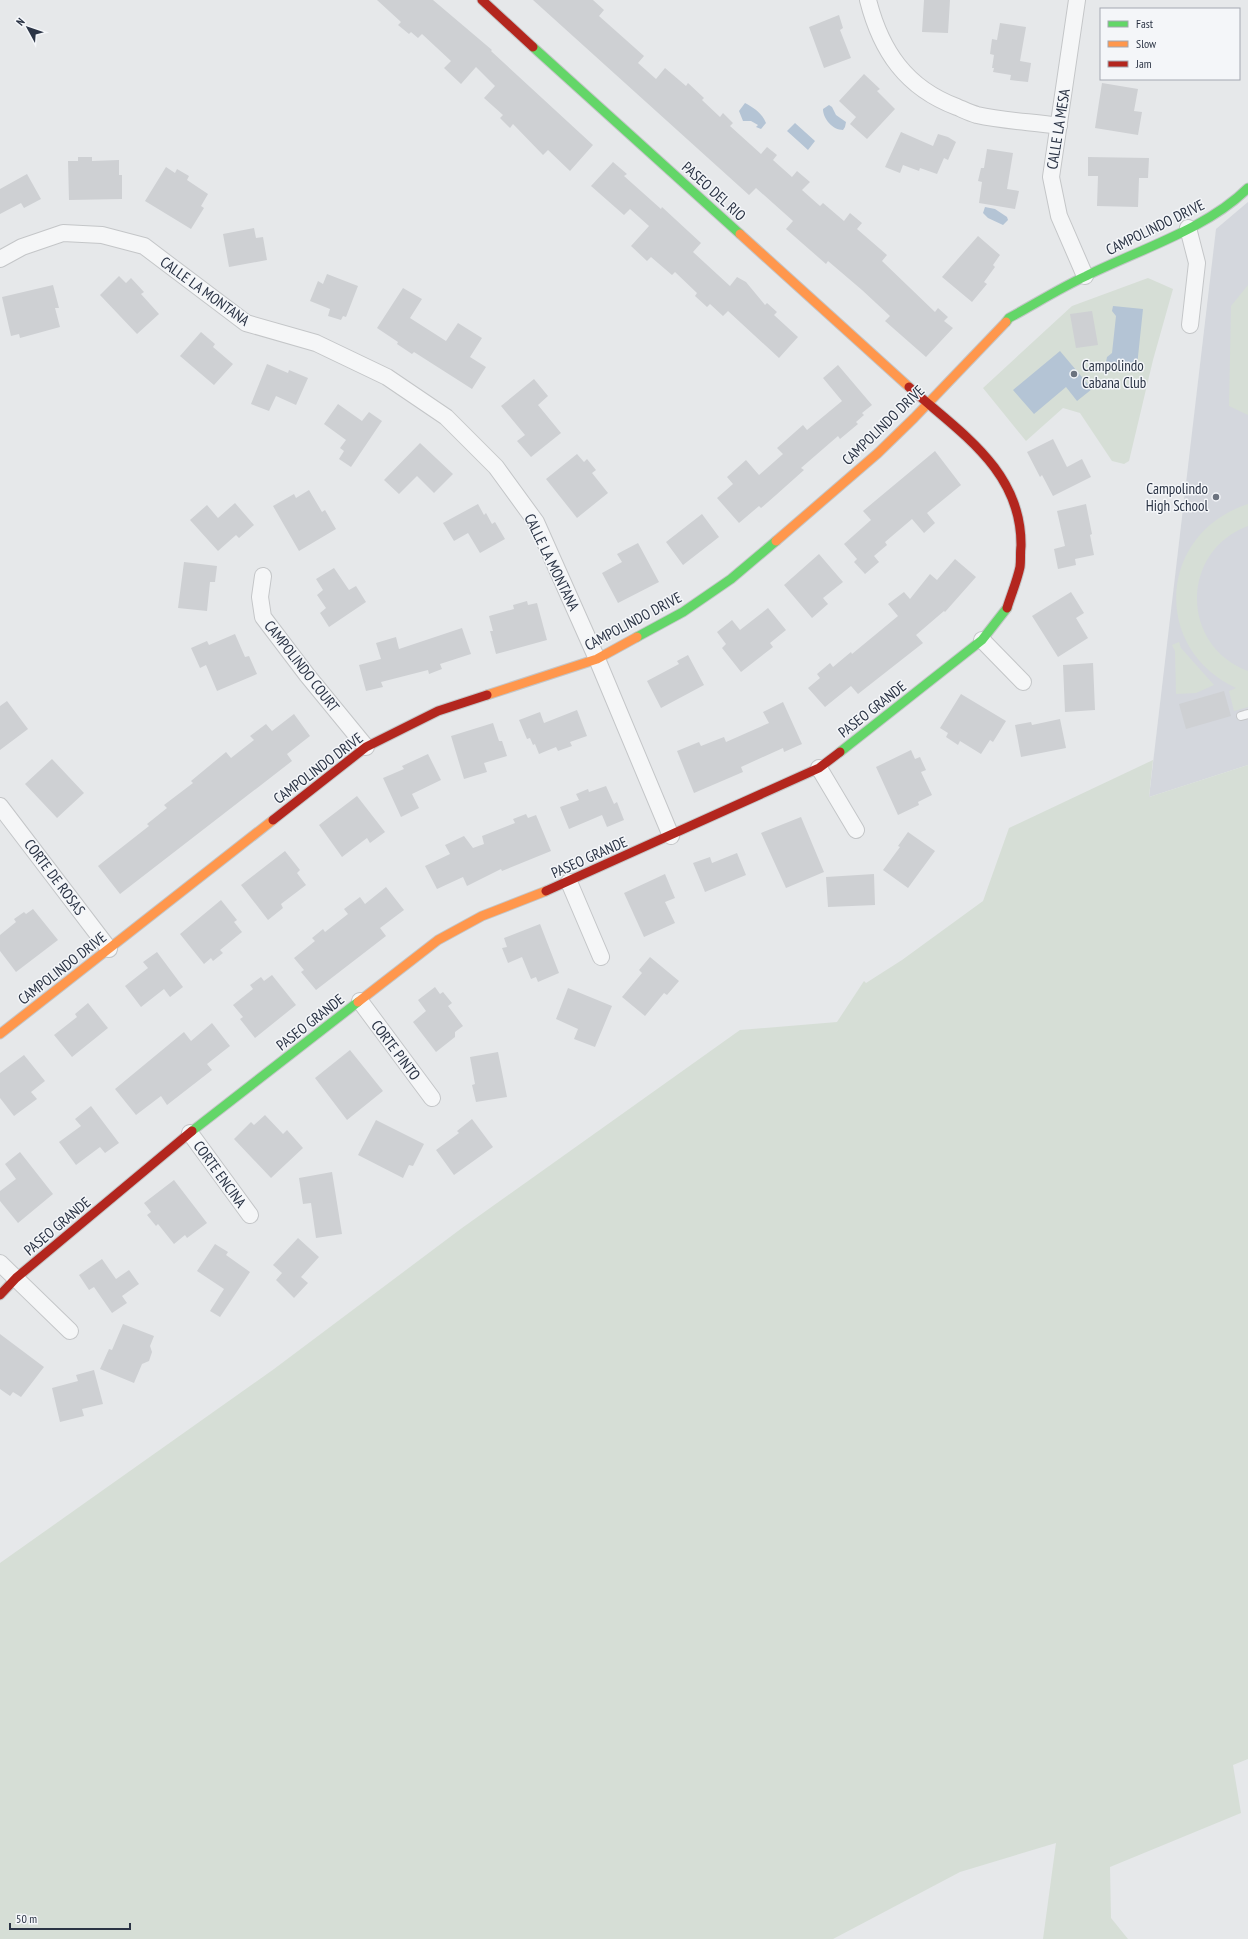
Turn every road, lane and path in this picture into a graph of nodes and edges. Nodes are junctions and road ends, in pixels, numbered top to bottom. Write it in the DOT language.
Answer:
graph roads {
  1 [pos="482,0"];
  2 [pos="868,0"];
  3 [pos="1077,0"];
  4 [pos="1059,126"];
  5 [pos="1248,188"];
  6 [pos="1188,228"];
  7 [pos="0,259"];
  8 [pos="1085,276"];
  9 [pos="1190,326"];
  10 [pos="927,403"];
  11 [pos="263,576"];
  12 [pos="982,640"];
  13 [pos="597,659"];
  14 [pos="1023,682"];
  15 [pos="366,747"];
  16 [pos="819,768"];
  17 [pos="0,806"];
  18 [pos="856,830"];
  19 [pos="671,836"];
  20 [pos="569,882"];
  21 [pos="109,949"];
  22 [pos="601,957"];
  23 [pos="360,1001"];
  24 [pos="0,1034"];
  25 [pos="432,1098"];
  26 [pos="190,1133"];
  27 [pos="250,1215"];
  28 [pos="0,1263"];
  29 [pos="16,1278"];
  30 [pos="0,1295"];
  31 [pos="70,1331"];
  1 -- 10 [label="street, PASEO DEL RIO"];
  2 -- 4 [label="street"];
  3 -- 4 [label="street, CALLE LA MESA"];
  4 -- 8 [label="street, CALLE LA MESA"];
  5 -- 6 [label="street, CAMPOLINDO DRIVE"];
  6 -- 8 [label="street, CAMPOLINDO DRIVE"];
  6 -- 9 [label="street"];
  7 -- 13 [label="street, CALLE LA MONTANA"];
  8 -- 10 [label="street, CAMPOLINDO DRIVE"];
  10 -- 12 [label="street, PASEO GRANDE"];
  10 -- 13 [label="street, CAMPOLINDO DRIVE"];
  11 -- 15 [label="street, CAMPOLINDO COURT"];
  12 -- 14 [label="street"];
  12 -- 16 [label="street, PASEO GRANDE"];
  13 -- 15 [label="street, CAMPOLINDO DRIVE"];
  13 -- 19 [label="street, CALLE LA MONTANA"];
  15 -- 21 [label="street, CAMPOLINDO DRIVE"];
  16 -- 18 [label="street"];
  16 -- 19 [label="street, PASEO GRANDE"];
  17 -- 21 [label="street, CORTE DE ROSAS"];
  19 -- 20 [label="street, PASEO GRANDE"];
  20 -- 22 [label="street"];
  20 -- 23 [label="street, PASEO GRANDE"];
  21 -- 24 [label="street, CAMPOLINDO DRIVE"];
  23 -- 25 [label="street, CORTE PINTO"];
  23 -- 26 [label="street, PASEO GRANDE"];
  26 -- 27 [label="street, CORTE ENCINA"];
  26 -- 29 [label="street, PASEO GRANDE"];
  28 -- 29 [label="street"];
  29 -- 30 [label="street, PASEO GRANDE"];
  29 -- 31 [label="street"];
}
